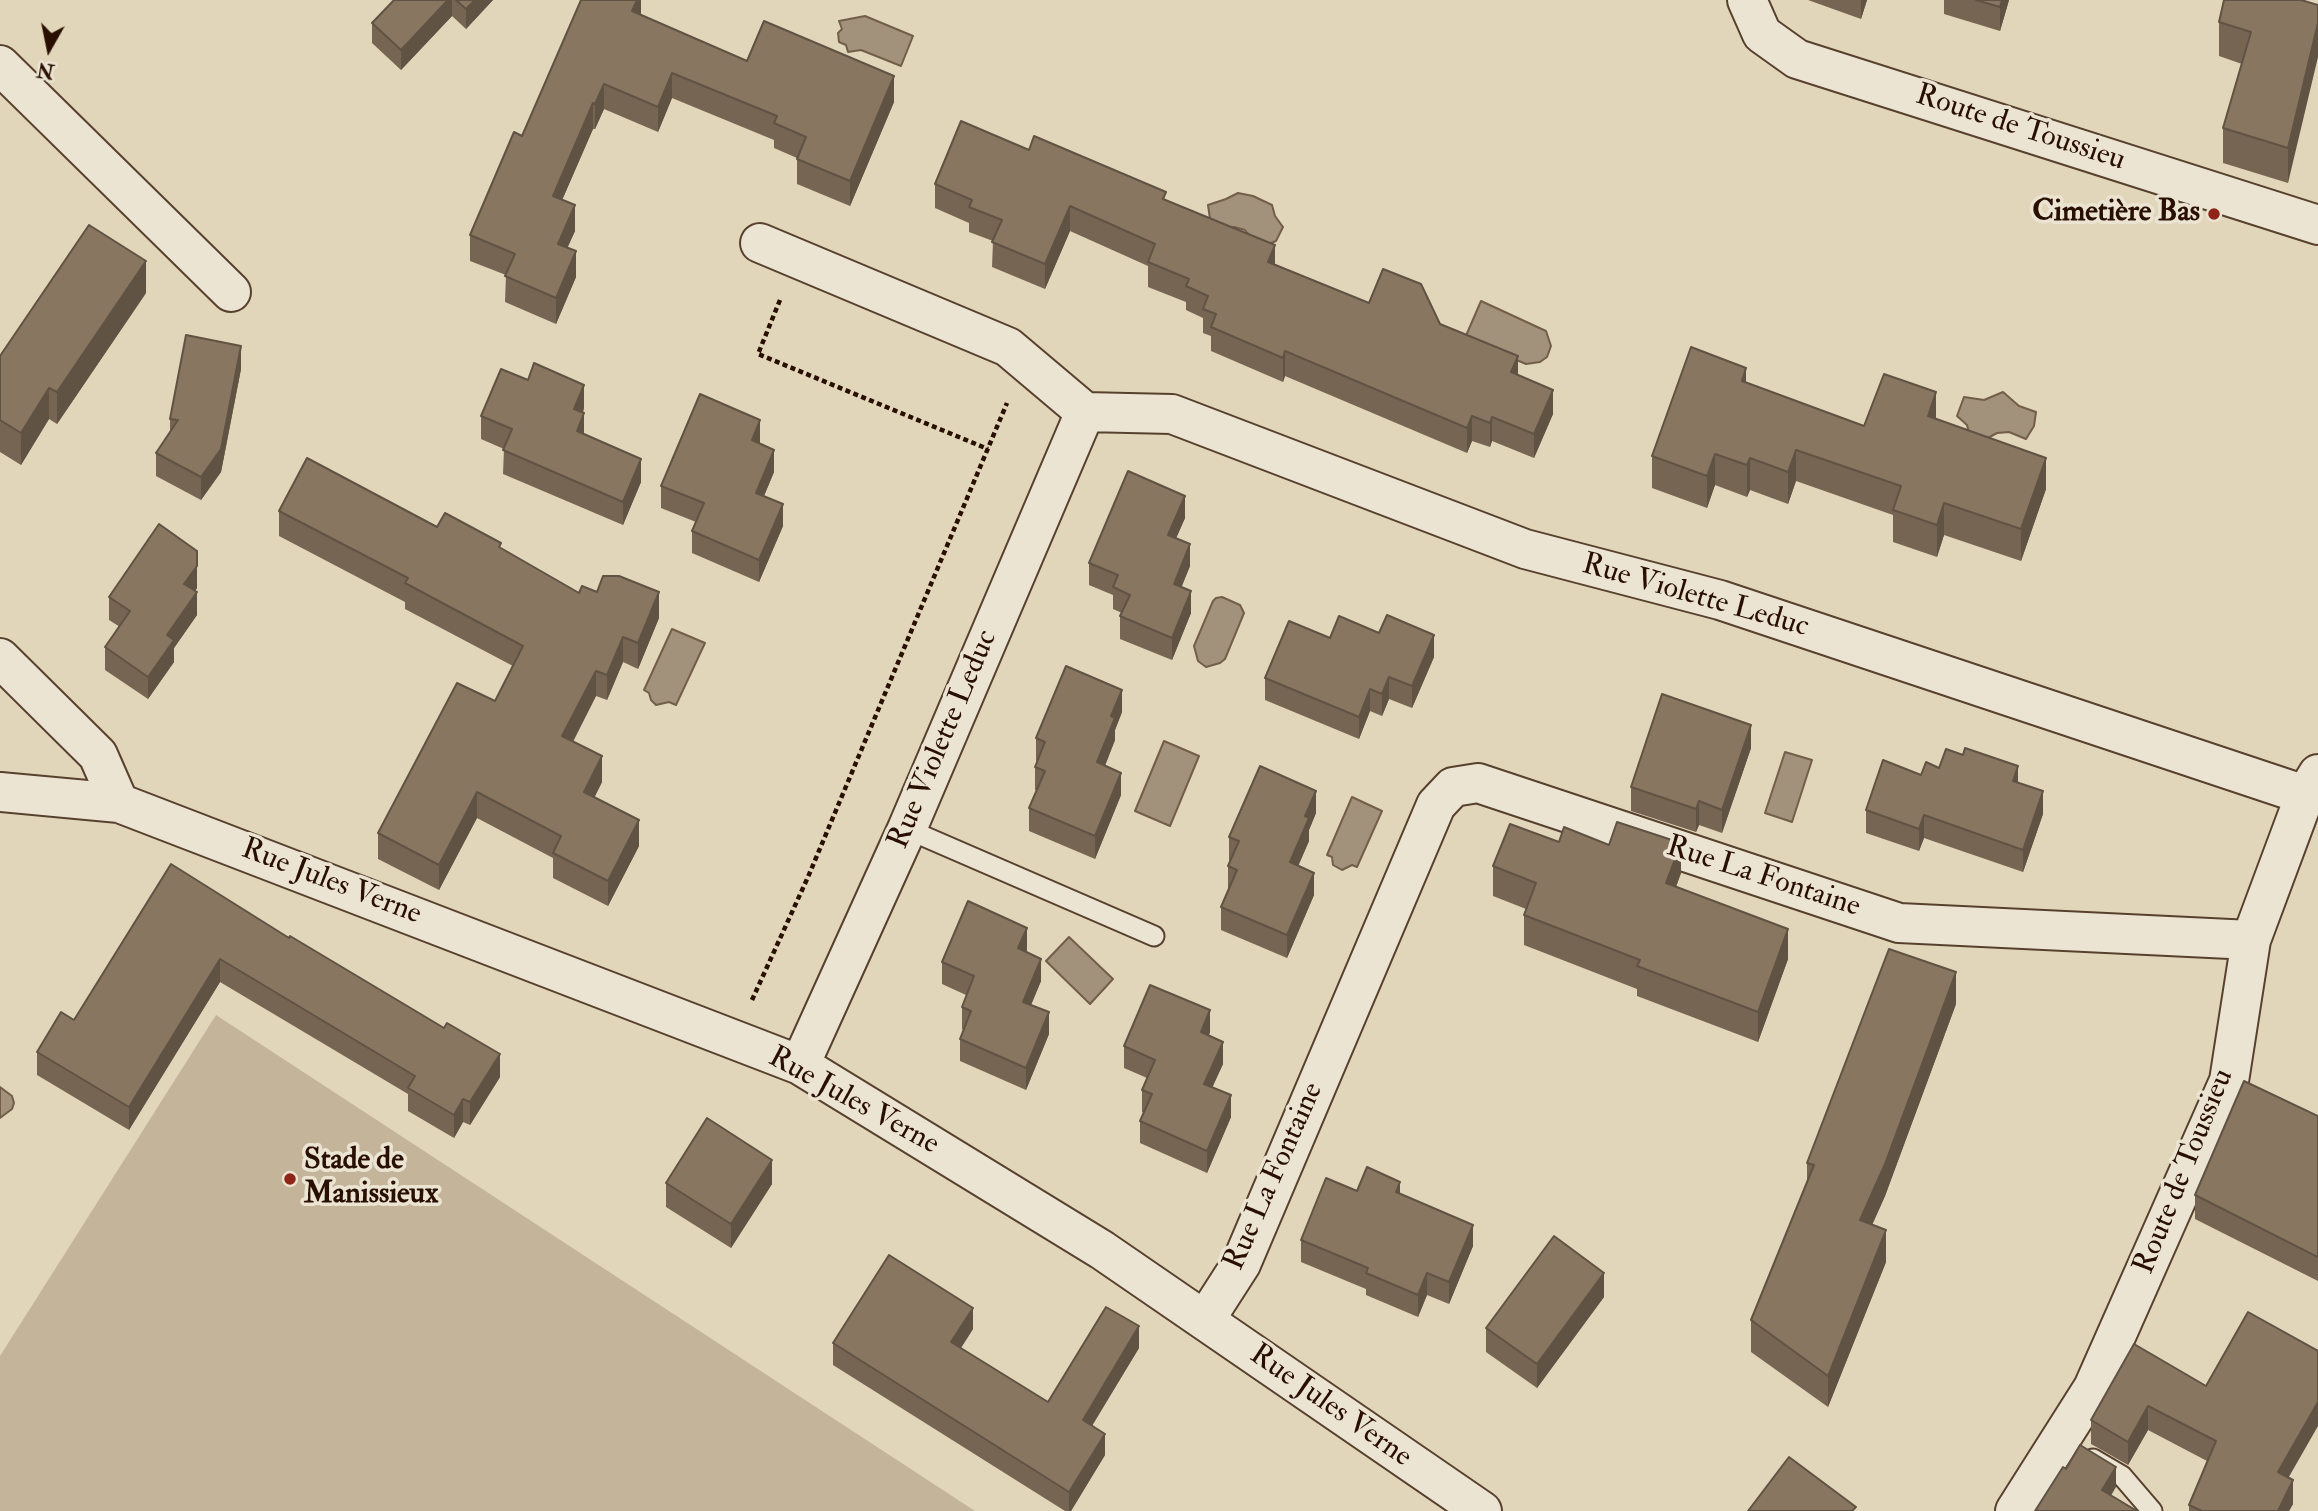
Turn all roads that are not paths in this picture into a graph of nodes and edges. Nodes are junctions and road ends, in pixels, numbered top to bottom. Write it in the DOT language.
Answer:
graph roads {
  1 [pos="1747,0"];
  2 [pos="0,65"];
  3 [pos="2318,225"];
  4 [pos="760,243"];
  5 [pos="231,292"];
  6 [pos="1085,412"];
  7 [pos="0,658"];
  8 [pos="2311,784"];
  9 [pos="0,792"];
  10 [pos="119,803"];
  11 [pos="907,828"];
  12 [pos="1154,936"];
  13 [pos="2251,940"];
  14 [pos="800,1065"];
  15 [pos="1205,1320"];
  16 [pos="2060,1440"];
  17 [pos="1482,1511"];
  18 [pos="2015,1511"];
  19 [pos="2152,1511"];
  1 -- 3 [label="street, Route de Toussieu"];
  2 -- 5 [label="street"];
  4 -- 6 [label="street"];
  6 -- 8 [label="street, Rue Violette Leduc"];
  6 -- 11 [label="street, Rue Violette Leduc"];
  7 -- 10 [label="street"];
  8 -- 13 [label="street, Route de Toussieu"];
  9 -- 10 [label="street, Rue Jules Verne"];
  10 -- 14 [label="street, Rue Jules Verne"];
  11 -- 12 [label="lane"];
  11 -- 14 [label="street, Rue Violette Leduc"];
  13 -- 15 [label="street, Rue La Fontaine"];
  13 -- 16 [label="street, Route de Toussieu"];
  14 -- 15 [label="street, Rue Jules Verne"];
  15 -- 17 [label="street, Rue Jules Verne"];
  16 -- 18 [label="street, Route de Toussieu"];
  16 -- 19 [label="lane"];
}
